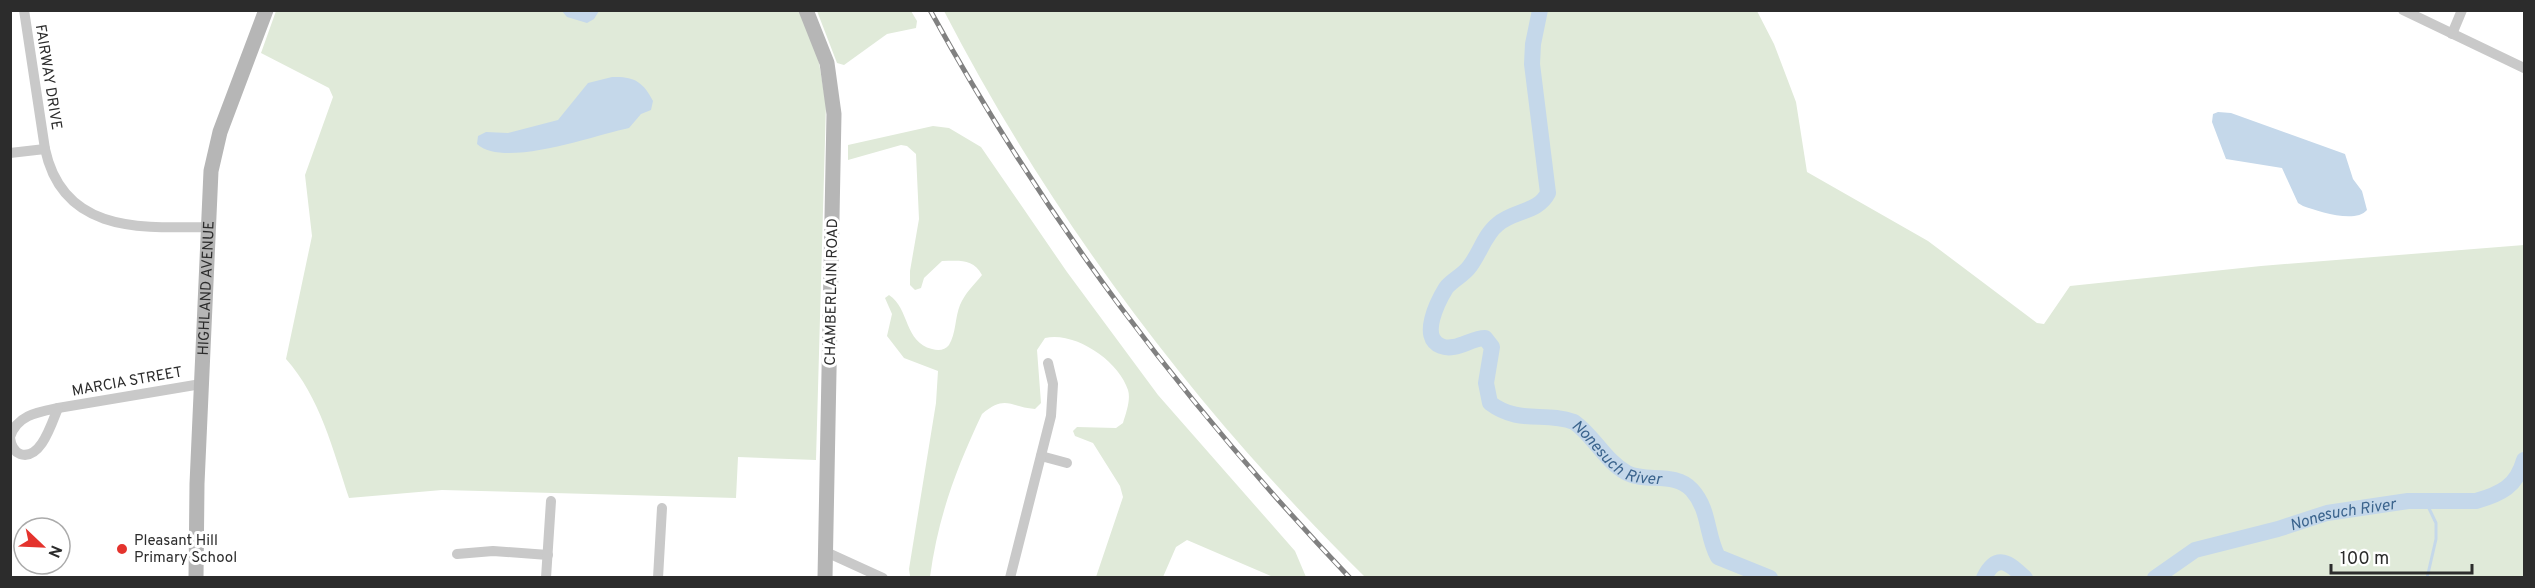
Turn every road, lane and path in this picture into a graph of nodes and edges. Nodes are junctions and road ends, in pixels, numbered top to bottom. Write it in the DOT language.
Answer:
graph roads {
  1 [pos="24,10"];
  2 [pos="266,10"];
  3 [pos="806,10"];
  4 [pos="2403,10"];
  5 [pos="2462,10"];
  6 [pos="2452,34"];
  7 [pos="2524,68"];
  8 [pos="45,149"];
  9 [pos="10,153"];
  10 [pos="208,227"];
  11 [pos="1048,363"];
  12 [pos="201,384"];
  13 [pos="58,408"];
  14 [pos="10,438"];
  15 [pos="1041,456"];
  16 [pos="1066,463"];
  17 [pos="551,501"];
  18 [pos="662,508"];
  19 [pos="826,552"];
  20 [pos="457,554"];
  21 [pos="548,555"];
  22 [pos="196,578"];
  23 [pos="546,578"];
  24 [pos="658,578"];
  25 [pos="825,578"];
  26 [pos="884,578"];
  27 [pos="1010,578"];
  1 -- 8 [label="street, FAIRWAY DRIVE"];
  2 -- 10 [label="street, HIGHLAND AVENUE"];
  3 -- 19 [label="street, CHAMBERLAIN ROAD"];
  4 -- 6 [label="street"];
  5 -- 6 [label="street"];
  6 -- 7 [label="street"];
  8 -- 9 [label="street, FAIRWAY DRIVE"];
  8 -- 10 [label="street, FAIRWAY DRIVE"];
  10 -- 12 [label="street, HIGHLAND AVENUE"];
  11 -- 15 [label="street"];
  12 -- 13 [label="street, MARCIA STREET"];
  12 -- 22 [label="street, HIGHLAND AVENUE"];
  13 -- 14 [label="street, MARCIA STREET"];
  13 -- 14 [label="street, MARCIA STREET"];
  15 -- 16 [label="street"];
  15 -- 27 [label="street"];
  17 -- 21 [label="street"];
  18 -- 24 [label="street"];
  19 -- 25 [label="street, CHAMBERLAIN ROAD"];
  19 -- 26 [label="street"];
  20 -- 21 [label="street"];
  21 -- 23 [label="street"];
}
